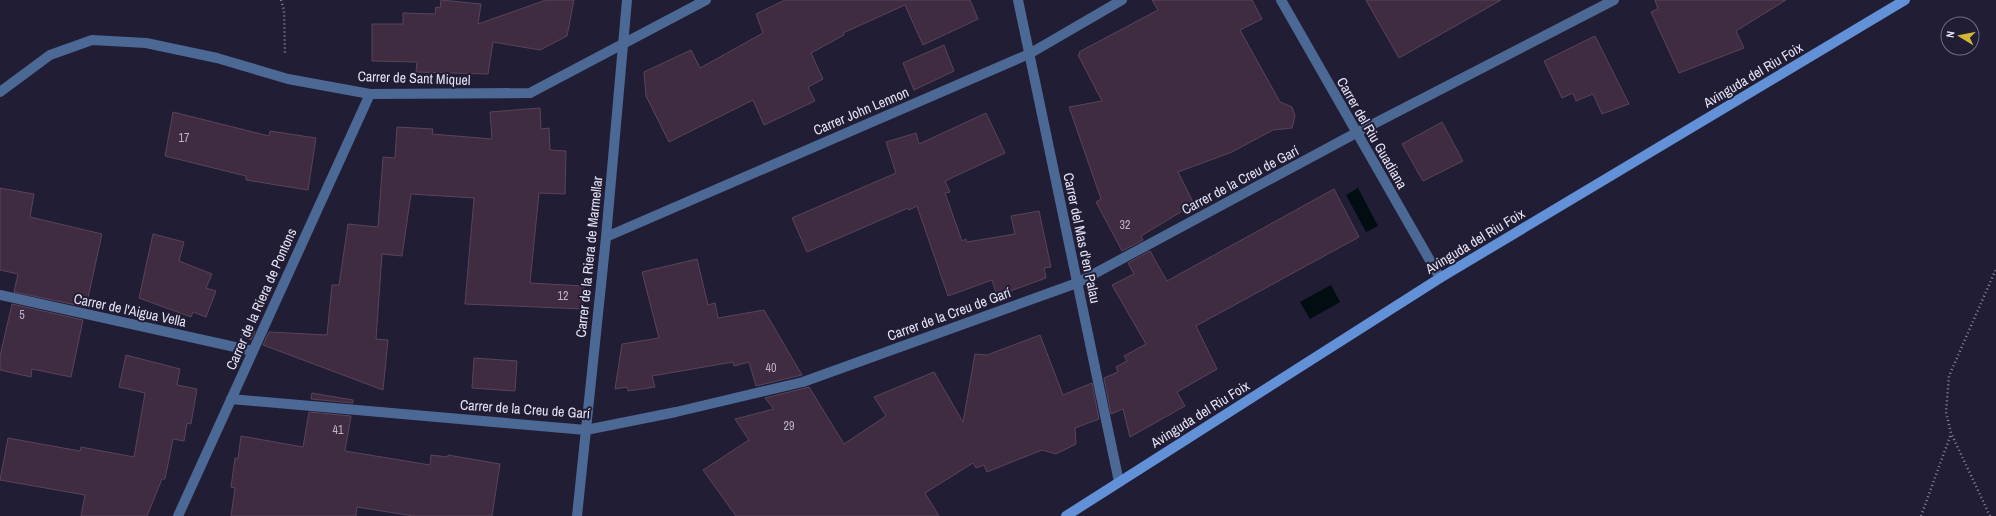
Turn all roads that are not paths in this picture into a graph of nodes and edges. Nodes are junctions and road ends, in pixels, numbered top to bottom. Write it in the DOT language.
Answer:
graph roads {
  1 [pos="627,0"];
  2 [pos="706,0"];
  3 [pos="1018,0"];
  4 [pos="1122,0"];
  5 [pos="1281,0"];
  6 [pos="1614,0"];
  7 [pos="1905,0"];
  8 [pos="623,42"];
  9 [pos="1029,54"];
  10 [pos="0,92"];
  11 [pos="370,94"];
  12 [pos="1356,133"];
  13 [pos="606,237"];
  14 [pos="1440,278"];
  15 [pos="1077,283"];
  16 [pos="0,295"];
  17 [pos="253,351"];
  18 [pos="231,399"];
  19 [pos="586,430"];
  20 [pos="1119,482"];
  21 [pos="178,516"];
  22 [pos="577,516"];
  23 [pos="1066,516"];
  1 -- 8 [label="street, Carrer de la Riera de Marmellar"];
  2 -- 8 [label="street, Carrer de Sant Miquel"];
  3 -- 9 [label="street, Carrer del Mas d'en Palau"];
  4 -- 9 [label="street, Carrer John Lennon"];
  5 -- 12 [label="street, Carrer del Riu Guadiana"];
  6 -- 12 [label="street, Carrer de la Creu de Garí"];
  7 -- 14 [label="street, Avinguda del Riu Foix"];
  8 -- 11 [label="street, Carrer de Sant Miquel"];
  8 -- 13 [label="street, Carrer de la Riera de Marmellar"];
  9 -- 13 [label="street, Carrer John Lennon"];
  9 -- 15 [label="street, Carrer del Mas d'en Palau"];
  10 -- 11 [label="street, Carrer de Sant Miquel"];
  11 -- 17 [label="street, Carrer de la Riera de Pontons"];
  12 -- 14 [label="street, Carrer del Riu Guadiana"];
  12 -- 15 [label="street, Carrer de la Creu de Garí"];
  13 -- 19 [label="street, Carrer de la Riera de Marmellar"];
  14 -- 20 [label="street, Avinguda del Riu Foix"];
  15 -- 19 [label="street, Carrer de la Creu de Garí"];
  15 -- 20 [label="street, Carrer del Mas d'en Palau"];
  16 -- 17 [label="street, Carrer de l'Aigua Vella"];
  17 -- 18 [label="street, Carrer de la Riera de Pontons"];
  18 -- 19 [label="street, Carrer de la Creu de Garí"];
  18 -- 21 [label="street, Carrer de la Riera de Pontons"];
  19 -- 22 [label="street, Carrer de la Riera de Marmellar"];
  20 -- 23 [label="street, Avinguda del Riu Foix"];
}
